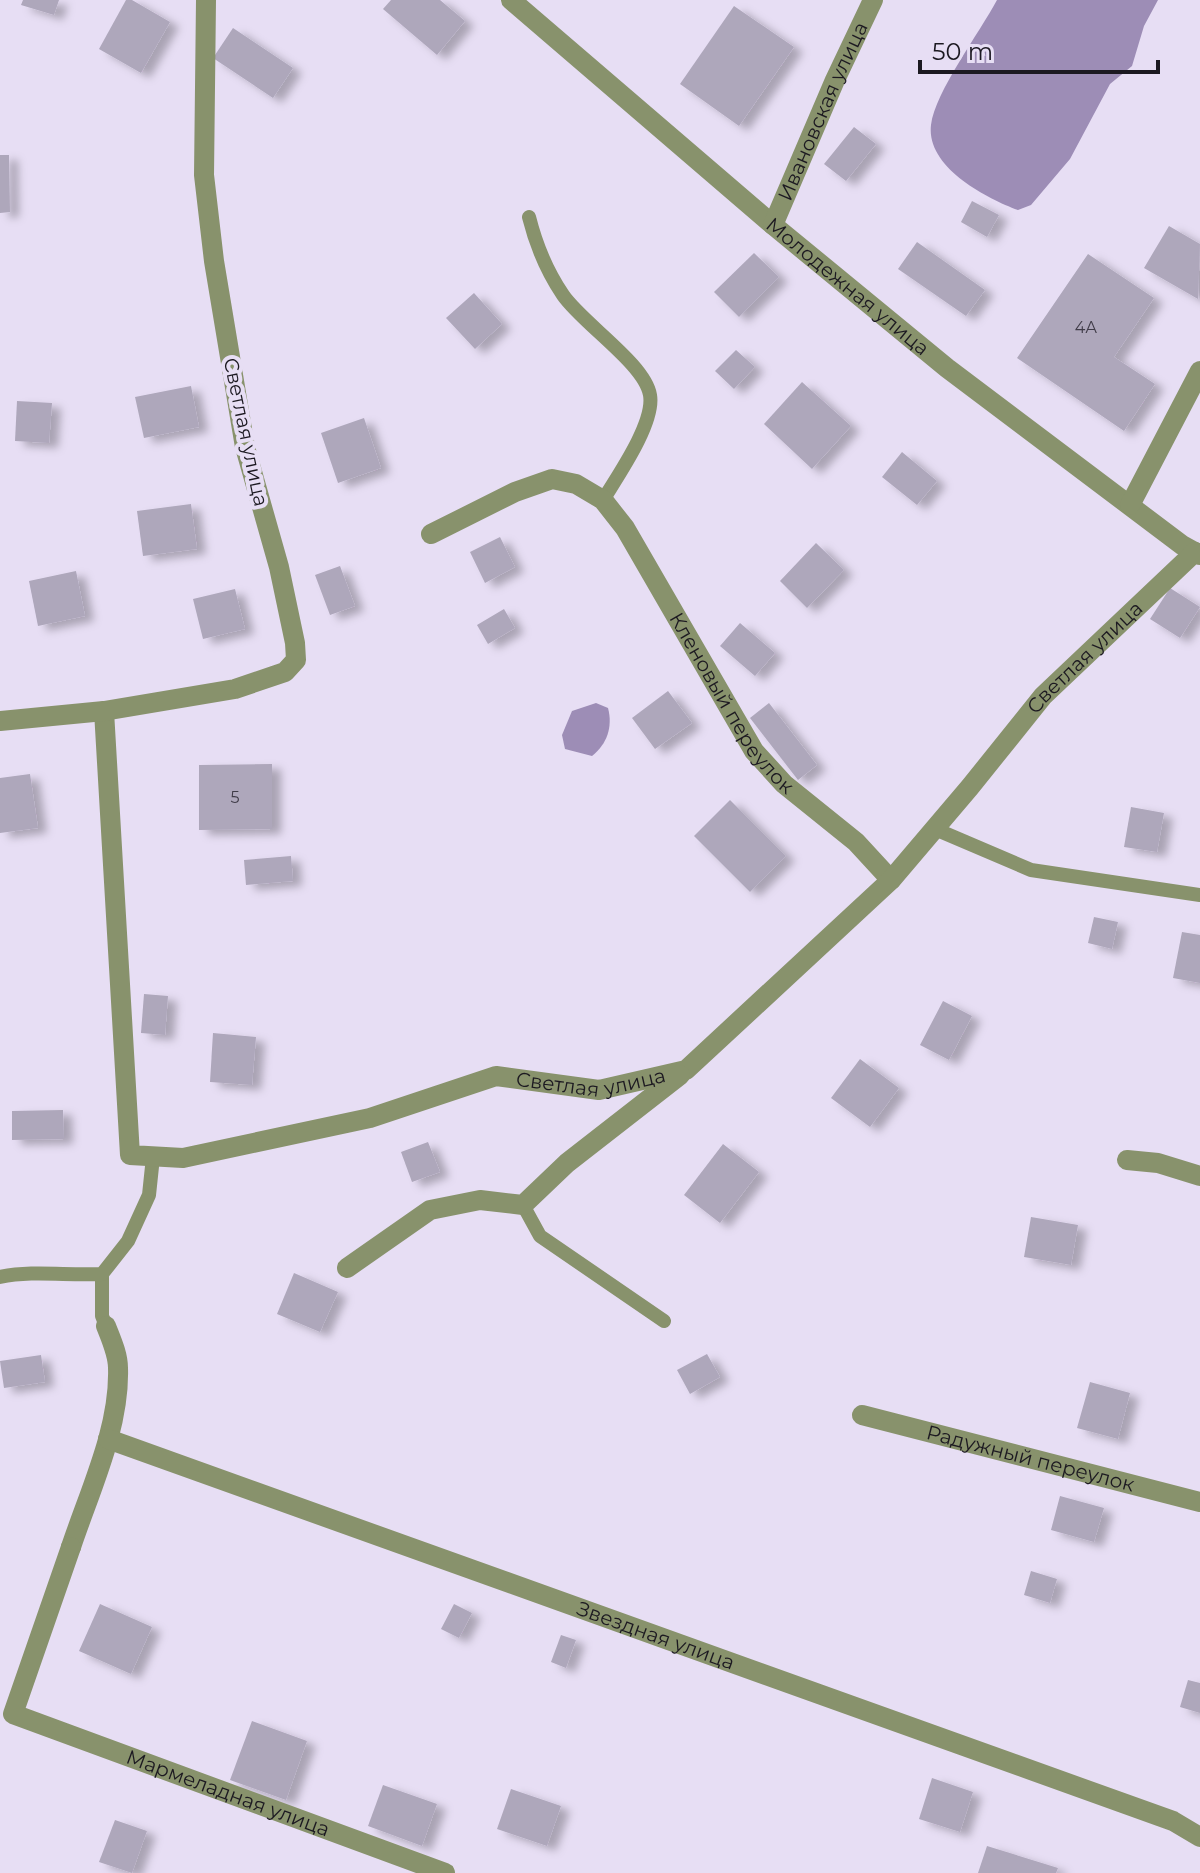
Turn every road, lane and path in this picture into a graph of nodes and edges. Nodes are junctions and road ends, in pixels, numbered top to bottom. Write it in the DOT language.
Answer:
graph roads {
  1 [pos="206,0"];
  2 [pos="511,0"];
  3 [pos="873,0"];
  4 [pos="529,217"];
  5 [pos="773,225"];
  6 [pos="1200,371"];
  7 [pos="603,500"];
  8 [pos="1130,505"];
  9 [pos="431,534"];
  10 [pos="1197,553"];
  11 [pos="104,711"];
  12 [pos="0,721"];
  13 [pos="935,829"];
  14 [pos="891,880"];
  15 [pos="1200,895"];
  16 [pos="686,1070"];
  17 [pos="153,1157"];
  18 [pos="1127,1160"];
  19 [pos="1200,1176"];
  20 [pos="523,1205"];
  21 [pos="347,1268"];
  22 [pos="102,1274"];
  23 [pos="0,1277"];
  24 [pos="664,1321"];
  25 [pos="106,1326"];
  26 [pos="862,1415"];
  27 [pos="108,1439"];
  28 [pos="1200,1502"];
  29 [pos="1200,1837"];
  30 [pos="445,1873"];
  1 -- 11 [label="street, Светлая улица"];
  2 -- 5 [label="street, Молодежная улица"];
  3 -- 5 [label="street, Ивановская улица"];
  4 -- 7 [label="lane"];
  5 -- 8 [label="street, Молодежная улица"];
  6 -- 8 [label="street"];
  7 -- 9 [label="street"];
  7 -- 14 [label="street, Кленовый переулок"];
  8 -- 10 [label="street, Молодежная улица"];
  10 -- 13 [label="street, Светлая улица"];
  11 -- 12 [label="street, Светлая улица"];
  11 -- 17 [label="street"];
  13 -- 14 [label="street, Светлая улица"];
  13 -- 15 [label="lane"];
  14 -- 16 [label="street, Светлая улица"];
  16 -- 17 [label="street, Светлая улица"];
  16 -- 20 [label="street"];
  17 -- 22 [label="lane"];
  18 -- 19 [label="street"];
  20 -- 21 [label="street"];
  20 -- 24 [label="lane"];
  22 -- 23 [label="lane"];
  22 -- 25 [label="lane"];
  25 -- 27 [label="street"];
  26 -- 28 [label="street, Радужный переулок"];
  27 -- 29 [label="street, Звездная улица"];
  27 -- 30 [label="street, Мармеладная улица"];
}
